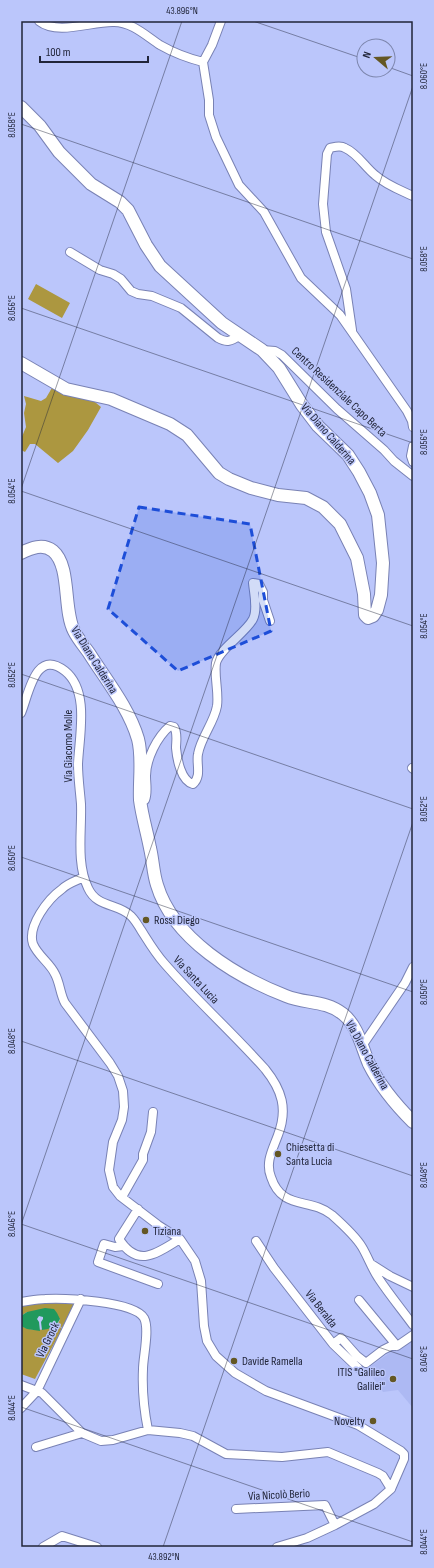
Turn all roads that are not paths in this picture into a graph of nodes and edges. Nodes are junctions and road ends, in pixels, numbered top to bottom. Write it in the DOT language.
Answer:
graph roads {
  1 [pos="39,21"];
  2 [pos="221,21"];
  3 [pos="203,62"];
  4 [pos="21,107"];
  5 [pos="413,196"];
  6 [pos="70,252"];
  7 [pos="353,333"];
  8 [pos="239,336"];
  9 [pos="262,350"];
  10 [pos="21,364"];
  11 [pos="413,427"];
  12 [pos="413,446"];
  13 [pos="413,462"];
  14 [pos="413,476"];
  15 [pos="21,553"];
  16 [pos="270,621"];
  17 [pos="21,713"];
  18 [pos="140,801"];
  19 [pos="84,877"];
  20 [pos="413,968"];
  21 [pos="362,1046"];
  22 [pos="153,1112"];
  23 [pos="413,1122"];
  24 [pos="122,1198"];
  25 [pos="138,1209"];
  26 [pos="180,1239"];
  27 [pos="256,1241"];
  28 [pos="123,1246"];
  29 [pos="370,1263"];
  30 [pos="158,1284"];
  31 [pos="413,1287"];
  32 [pos="81,1300"];
  33 [pos="359,1300"];
  34 [pos="21,1302"];
  35 [pos="413,1325"];
  36 [pos="413,1335"];
  37 [pos="333,1344"];
  38 [pos="397,1346"];
  39 [pos="358,1368"];
  40 [pos="21,1385"];
  41 [pos="37,1391"];
  42 [pos="21,1408"];
  43 [pos="148,1430"];
  44 [pos="82,1434"];
  45 [pos="36,1447"];
  46 [pos="389,1486"];
  47 [pos="236,1509"];
  48 [pos="335,1525"];
  49 [pos="43,1547"];
  50 [pos="97,1547"];
  51 [pos="277,1547"];
  1 -- 3 [label="street"];
  2 -- 3 [label="street"];
  3 -- 7 [label="street"];
  4 -- 8 [label="main road, Via Diano Calderina"];
  5 -- 7 [label="street"];
  6 -- 8 [label="street"];
  7 -- 11 [label="street"];
  8 -- 9 [label="main road, Via Diano Calderina"];
  9 -- 10 [label="main road, Via Diano Calderina"];
  9 -- 14 [label="street, Centro Residenziale Capo Berta"];
  12 -- 13 [label="street"];
  15 -- 18 [label="main road, Via Diano Calderina"];
  16 -- 18 [label="street"];
  17 -- 19 [label="street, Via Giacomo Molle"];
  18 -- 21 [label="main road, Via Diano Calderina"];
  19 -- 24 [label="street"];
  19 -- 29 [label="street, Via Santa Lucia"];
  20 -- 21 [label="street"];
  21 -- 23 [label="main road, Via Diano Calderina"];
  22 -- 24 [label="street"];
  24 -- 25 [label="street"];
  25 -- 26 [label="street"];
  25 -- 28 [label="street"];
  26 -- 28 [label="street"];
  26 -- 46 [label="street"];
  27 -- 37 [label="street, Via Beralda"];
  28 -- 30 [label="street"];
  29 -- 31 [label="street, Via Santa Lucia"];
  29 -- 35 [label="street, Via Santa Lucia"];
  32 -- 34 [label="street"];
  32 -- 41 [label="street, Via Grock"];
  32 -- 43 [label="street"];
  33 -- 38 [label="street"];
  36 -- 38 [label="street, Via Beralda"];
  37 -- 38 [label="street, Via Beralda"];
  37 -- 39 [label="street"];
  40 -- 41 [label="street"];
  41 -- 42 [label="street, Via Grock"];
  41 -- 44 [label="street"];
  43 -- 44 [label="street"];
  43 -- 46 [label="street"];
  44 -- 45 [label="street"];
  46 -- 48 [label="street"];
  47 -- 48 [label="street, Via Nicolò Berio"];
  48 -- 51 [label="street"];
  49 -- 50 [label="street"];
}
